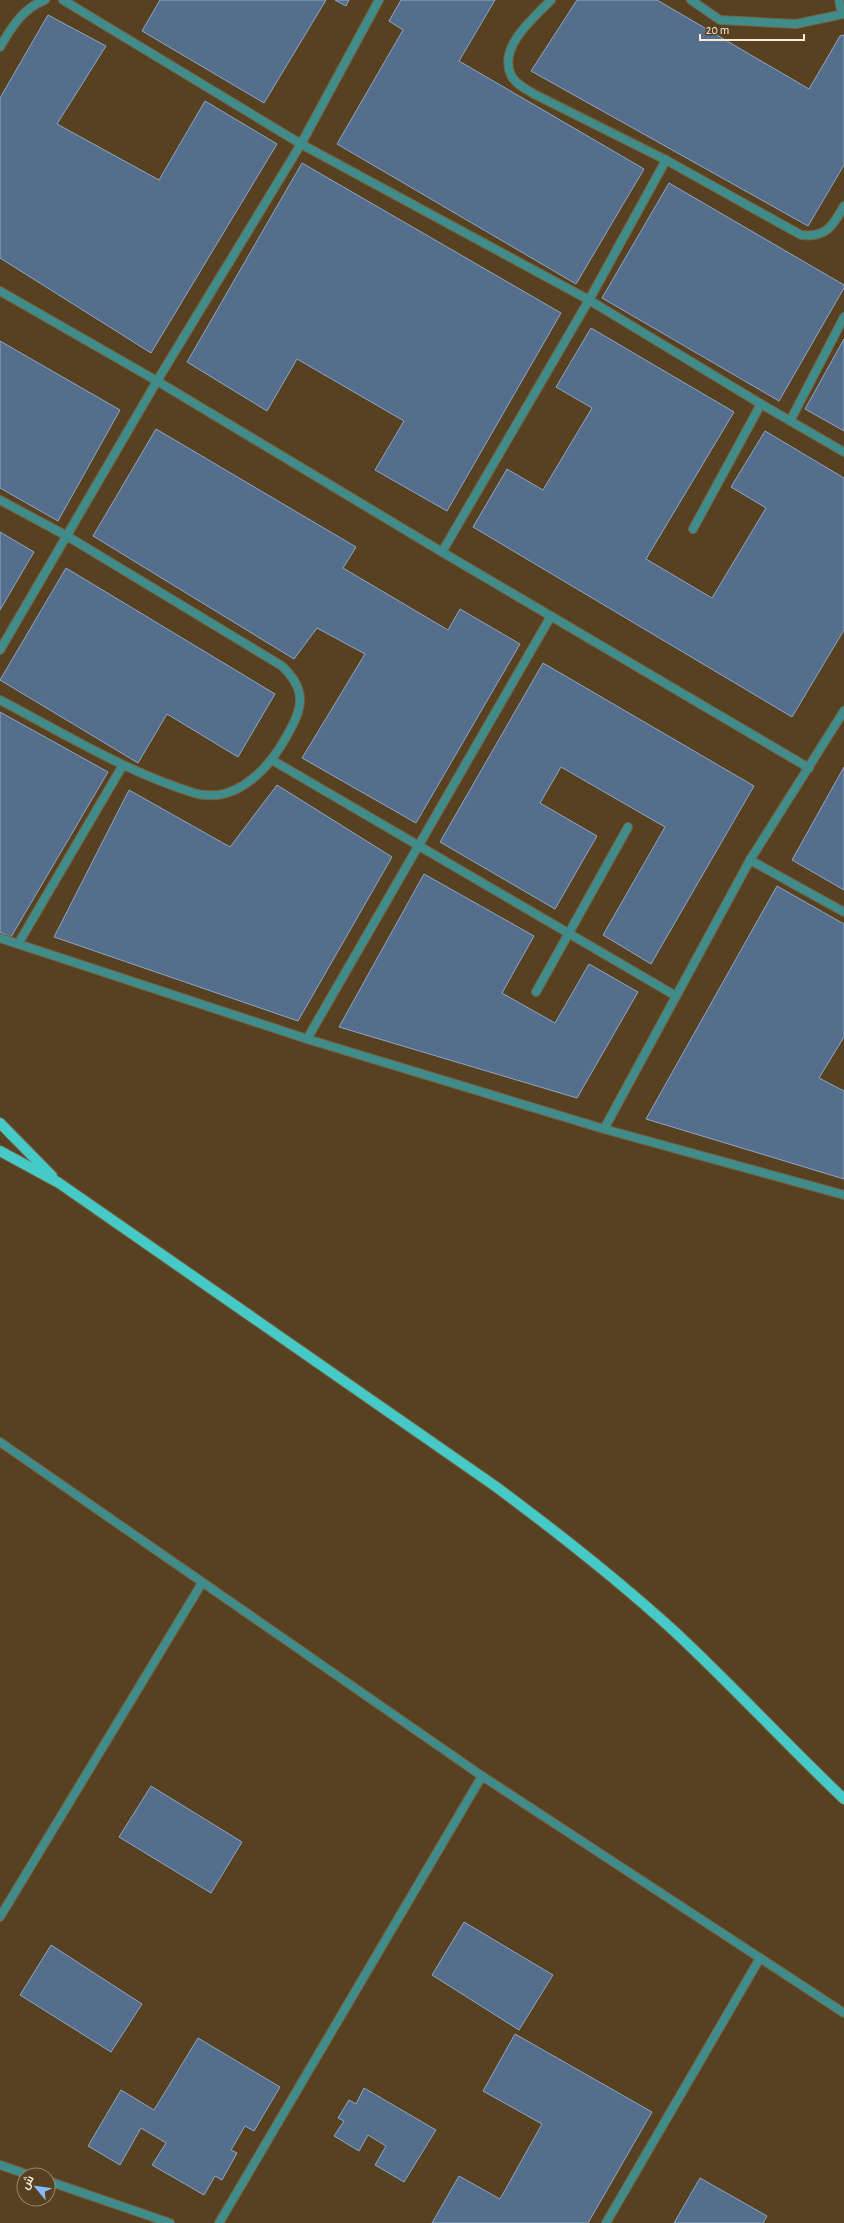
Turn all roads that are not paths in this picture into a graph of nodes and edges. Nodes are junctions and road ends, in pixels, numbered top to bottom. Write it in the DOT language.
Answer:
graph roads {
  1 [pos="45,0"];
  2 [pos="63,0"];
  3 [pos="379,0"];
  4 [pos="551,0"];
  5 [pos="691,0"];
  6 [pos="838,0"];
  7 [pos="843,14"];
  8 [pos="0,47"];
  9 [pos="301,144"];
  10 [pos="666,160"];
  11 [pos="844,206"];
  12 [pos="841,218"];
  13 [pos="0,291"];
  14 [pos="589,300"];
  15 [pos="844,317"];
  16 [pos="157,381"];
  17 [pos="761,404"];
  18 [pos="790,421"];
  19 [pos="844,452"];
  20 [pos="0,500"];
  21 [pos="693,529"];
  22 [pos="67,536"];
  23 [pos="442,552"];
  24 [pos="550,616"];
  25 [pos="0,650"];
  26 [pos="0,700"];
  27 [pos="844,711"];
  28 [pos="272,760"];
  29 [pos="123,764"];
  30 [pos="809,768"];
  31 [pos="628,827"];
  32 [pos="419,844"];
  33 [pos="750,860"];
  34 [pos="844,912"];
  35 [pos="569,933"];
  36 [pos="0,938"];
  37 [pos="18,944"];
  38 [pos="536,992"];
  39 [pos="676,996"];
  40 [pos="307,1039"];
  41 [pos="0,1123"];
  42 [pos="604,1129"];
  43 [pos="0,1151"];
  44 [pos="59,1183"];
  45 [pos="844,1195"];
  46 [pos="0,1442"];
  47 [pos="202,1583"];
  48 [pos="482,1776"];
  49 [pos="844,1799"];
  50 [pos="0,1917"];
  51 [pos="760,1958"];
  52 [pos="844,2013"];
  53 [pos="0,2165"];
  54 [pos="16,2171"];
  55 [pos="56,2184"];
  56 [pos="170,2223"];
  57 [pos="219,2223"];
  58 [pos="606,2223"];
  1 -- 8 [label="street"];
  2 -- 9 [label="street"];
  3 -- 9 [label="street"];
  4 -- 10 [label="street"];
  5 -- 7 [label="street"];
  6 -- 7 [label="street"];
  9 -- 14 [label="street"];
  9 -- 16 [label="street"];
  10 -- 12 [label="street"];
  10 -- 14 [label="street"];
  11 -- 12 [label="street"];
  13 -- 16 [label="street"];
  14 -- 17 [label="street"];
  14 -- 23 [label="street"];
  15 -- 18 [label="street"];
  16 -- 22 [label="street"];
  16 -- 23 [label="street"];
  17 -- 18 [label="street"];
  17 -- 21 [label="street"];
  18 -- 19 [label="street"];
  20 -- 22 [label="street"];
  22 -- 25 [label="street"];
  22 -- 28 [label="street"];
  23 -- 24 [label="street"];
  24 -- 30 [label="street"];
  24 -- 32 [label="street"];
  26 -- 29 [label="street"];
  27 -- 30 [label="street"];
  28 -- 29 [label="street"];
  28 -- 32 [label="street"];
  29 -- 37 [label="street"];
  30 -- 33 [label="street"];
  31 -- 35 [label="street"];
  32 -- 35 [label="street"];
  32 -- 40 [label="street"];
  33 -- 34 [label="street"];
  33 -- 39 [label="street"];
  35 -- 38 [label="street"];
  35 -- 39 [label="street"];
  36 -- 37 [label="street"];
  37 -- 40 [label="street"];
  39 -- 42 [label="street"];
  40 -- 42 [label="street"];
  41 -- 44 [label="main road"];
  42 -- 45 [label="street"];
  43 -- 44 [label="main road"];
  44 -- 49 [label="main road"];
  46 -- 47 [label="street"];
  47 -- 48 [label="street"];
  47 -- 50 [label="street"];
  48 -- 51 [label="street"];
  48 -- 57 [label="street"];
  51 -- 52 [label="street"];
  51 -- 58 [label="street"];
  53 -- 54 [label="street"];
  55 -- 56 [label="street"];
}
